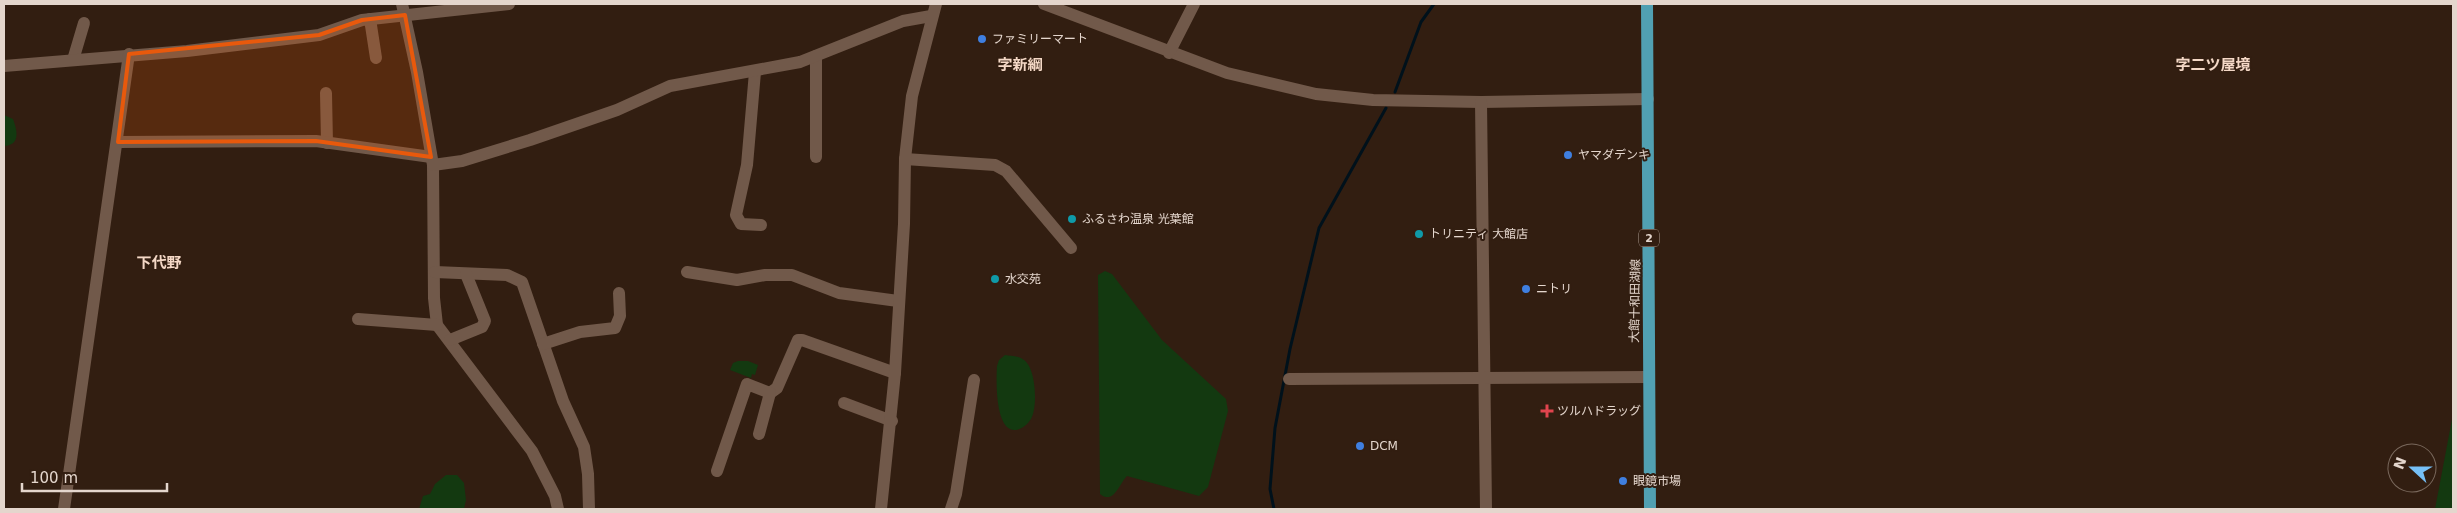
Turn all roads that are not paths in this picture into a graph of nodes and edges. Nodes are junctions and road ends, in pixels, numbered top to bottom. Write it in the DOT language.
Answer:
graph roads {
  1 [pos="510,4"];
  2 [pos="936,4"];
  3 [pos="1044,4"];
  4 [pos="1194,4"];
  5 [pos="1647,4"];
  6 [pos="403,9"];
  7 [pos="932,16"];
  8 [pos="370,19"];
  9 [pos="84,23"];
  10 [pos="1170,53"];
  11 [pos="130,54"];
  12 [pos="816,56"];
  13 [pos="376,58"];
  14 [pos="73,60"];
  15 [pos="4,66"];
  16 [pos="755,72"];
  17 [pos="326,93"];
  18 [pos="1648,99"];
  19 [pos="1481,102"];
  20 [pos="118,142"];
  21 [pos="327,143"];
  22 [pos="816,157"];
  23 [pos="904,159"];
  24 [pos="432,161"];
  25 [pos="761,225"];
  26 [pos="1071,248"];
  27 [pos="435,272"];
  28 [pos="687,272"];
  29 [pos="466,274"];
  30 [pos="619,293"];
  31 [pos="898,301"];
  32 [pos="358,319"];
  33 [pos="438,325"];
  34 [pos="450,340"];
  35 [pos="543,344"];
  36 [pos="895,373"];
  37 [pos="1648,377"];
  38 [pos="1485,378"];
  39 [pos="1289,379"];
  40 [pos="974,380"];
  41 [pos="770,394"];
  42 [pos="844,403"];
  43 [pos="892,421"];
  44 [pos="759,434"];
  45 [pos="717,472"];
  46 [pos="64,509"];
  47 [pos="558,509"];
  48 [pos="589,509"];
  49 [pos="881,509"];
  50 [pos="951,509"];
  51 [pos="1486,509"];
  52 [pos="1650,509"];
  1 -- 6 [label="street"];
  2 -- 7 [label="street"];
  3 -- 10 [label="street"];
  4 -- 10 [label="street"];
  5 -- 18 [label="main road, 大館十和田湖線 / 2"];
  6 -- 8 [label="street"];
  6 -- 24 [label="street"];
  7 -- 12 [label="street"];
  7 -- 23 [label="street"];
  8 -- 11 [label="street"];
  8 -- 13 [label="street"];
  9 -- 14 [label="street"];
  10 -- 19 [label="street"];
  11 -- 14 [label="street"];
  11 -- 20 [label="street"];
  12 -- 16 [label="street"];
  12 -- 22 [label="street"];
  14 -- 15 [label="street"];
  16 -- 24 [label="street"];
  16 -- 25 [label="street"];
  17 -- 21 [label="street"];
  18 -- 19 [label="street"];
  18 -- 37 [label="main road, 大館十和田湖線 / 2"];
  19 -- 38 [label="street"];
  20 -- 21 [label="street"];
  20 -- 46 [label="street"];
  21 -- 24 [label="street"];
  23 -- 26 [label="street"];
  23 -- 31 [label="street"];
  24 -- 27 [label="street"];
  27 -- 29 [label="street"];
  27 -- 33 [label="street"];
  28 -- 31 [label="street"];
  29 -- 34 [label="street"];
  29 -- 35 [label="street"];
  30 -- 35 [label="street"];
  31 -- 36 [label="street"];
  32 -- 33 [label="street"];
  33 -- 34 [label="street"];
  34 -- 47 [label="street"];
  35 -- 48 [label="street"];
  36 -- 41 [label="street"];
  36 -- 43 [label="street"];
  37 -- 38 [label="street"];
  37 -- 52 [label="main road, 大館十和田湖線 / 2"];
  38 -- 39 [label="street"];
  38 -- 51 [label="street"];
  40 -- 50 [label="street"];
  41 -- 44 [label="street"];
  41 -- 45 [label="street"];
  42 -- 43 [label="street"];
  43 -- 49 [label="street"];
}
